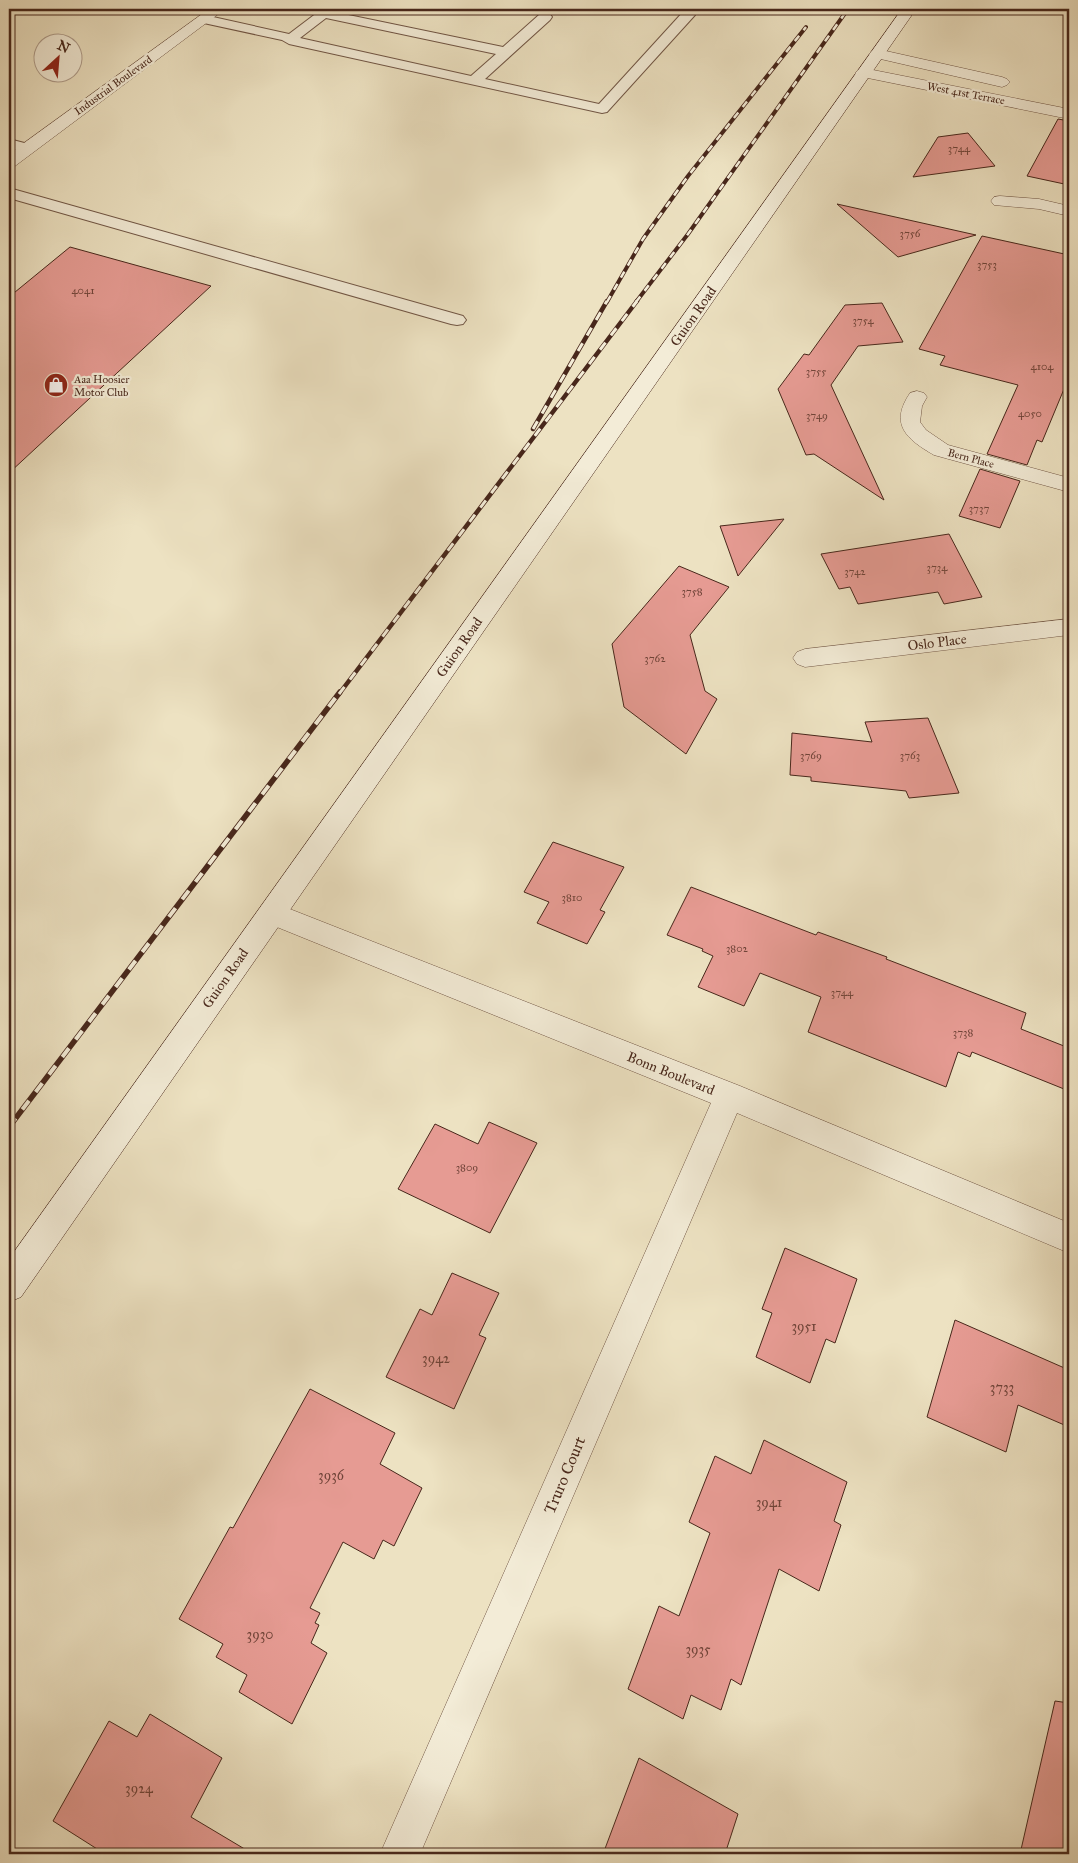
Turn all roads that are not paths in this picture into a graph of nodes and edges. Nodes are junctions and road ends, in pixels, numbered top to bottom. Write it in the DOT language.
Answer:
graph roads {
  1 [pos="909,9"];
  2 [pos="327,11"];
  3 [pos="211,12"];
  4 [pos="688,15"];
  5 [pos="545,17"];
  6 [pos="291,38"];
  7 [pos="506,52"];
  8 [pos="877,54"];
  9 [pos="863,73"];
  10 [pos="474,81"];
  11 [pos="1021,86"];
  12 [pos="1069,114"];
  13 [pos="9,143"];
  14 [pos="27,148"];
  15 [pos="9,162"];
  16 [pos="9,193"];
  17 [pos="1000,201"];
  18 [pos="1069,211"];
  19 [pos="458,320"];
  20 [pos="917,397"];
  21 [pos="1069,485"];
  22 [pos="1069,627"];
  23 [pos="805,658"];
  24 [pos="272,913"];
  25 [pos="729,1096"];
  26 [pos="1069,1238"];
  27 [pos="9,1286"];
  28 [pos="400,1854"];
  1 -- 8 [label="street, Guion Road"];
  2 -- 6 [label="lane"];
  2 -- 7 [label="lane"];
  3 -- 6 [label="lane"];
  3 -- 14 [label="street, Industrial Boulevard"];
  4 -- 10 [label="lane"];
  5 -- 7 [label="lane"];
  6 -- 10 [label="lane"];
  7 -- 10 [label="lane"];
  8 -- 9 [label="street, Guion Road"];
  8 -- 11 [label="street, West 41st Terrace"];
  9 -- 12 [label="street, West 41st Terrace"];
  9 -- 24 [label="street, Guion Road"];
  13 -- 14 [label="lane"];
  14 -- 15 [label="street, Industrial Boulevard"];
  16 -- 19 [label="lane"];
  17 -- 18 [label="street"];
  20 -- 21 [label="street, Bern Place"];
  22 -- 23 [label="street, Oslo Place"];
  24 -- 25 [label="street, Bonn Boulevard"];
  24 -- 27 [label="street, Guion Road"];
  25 -- 26 [label="street, Bonn Boulevard"];
  25 -- 28 [label="street, Truro Court"];
}
